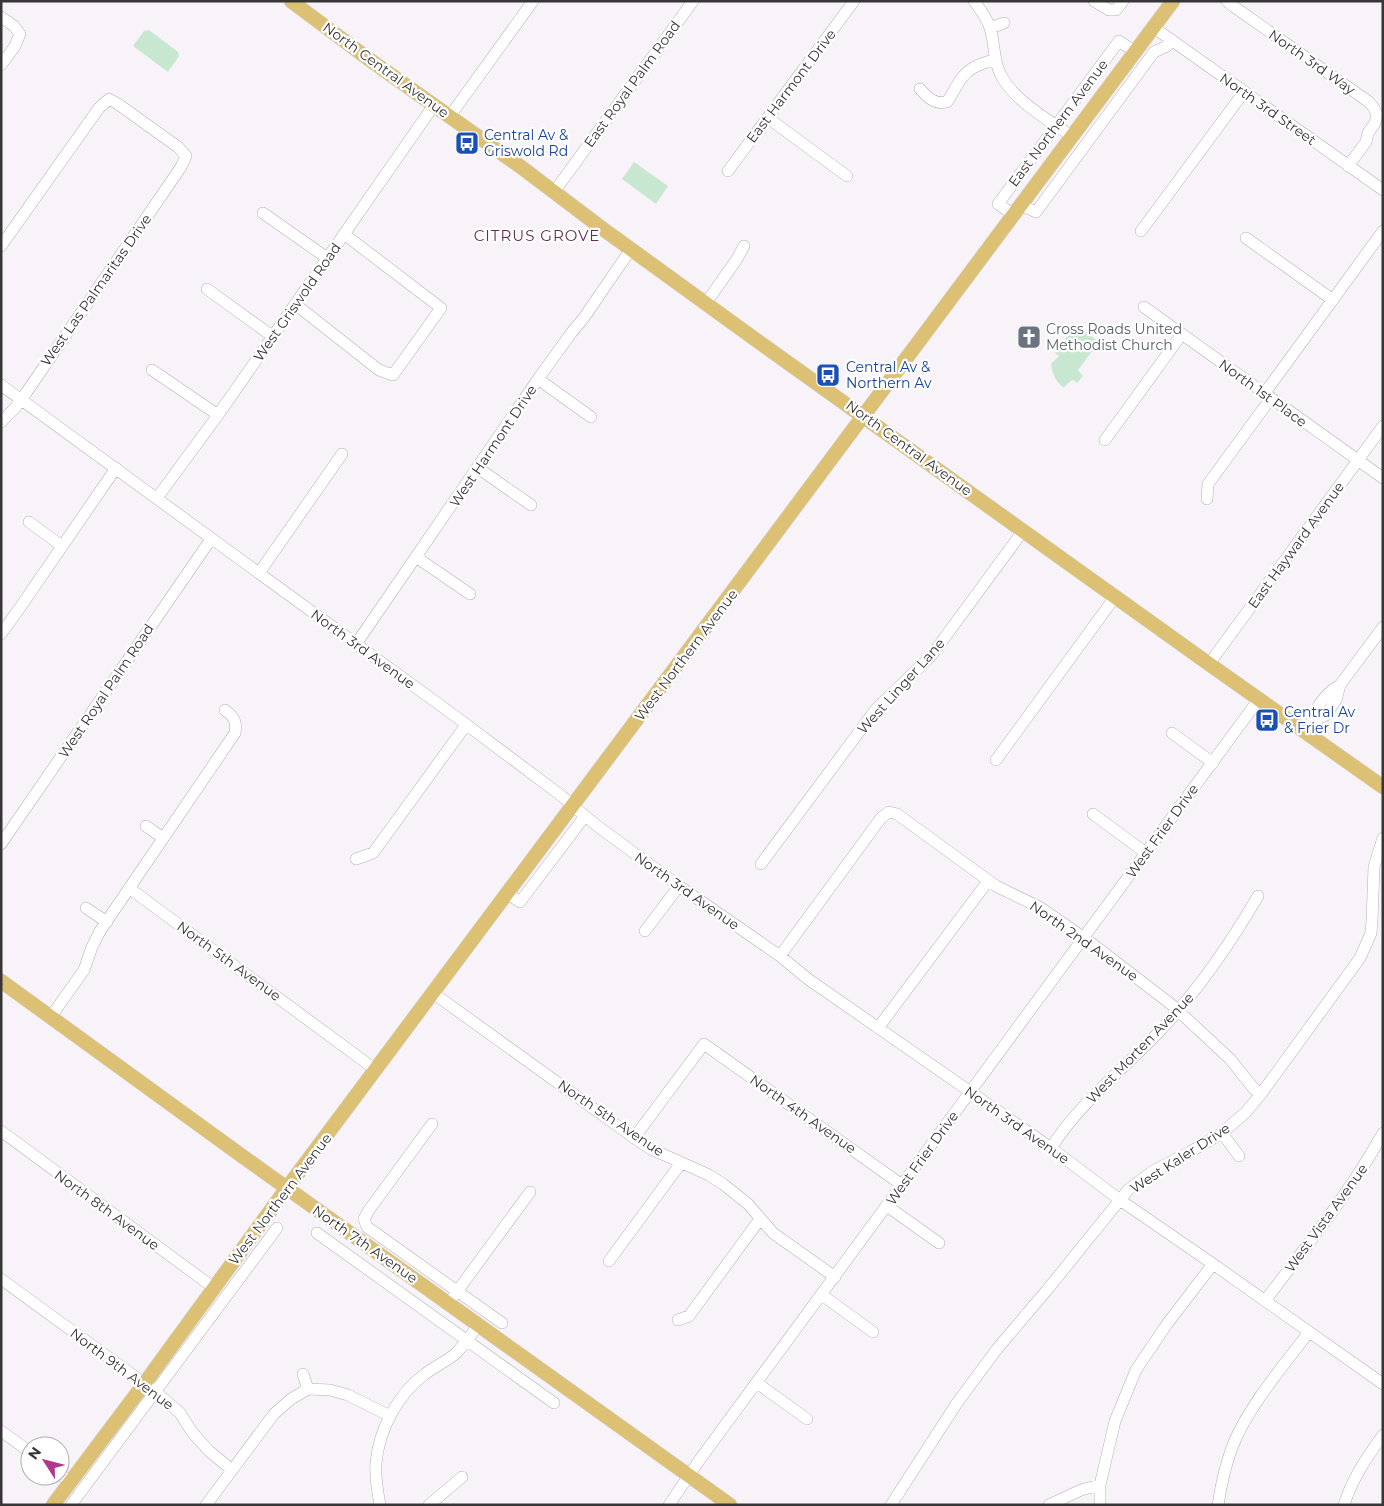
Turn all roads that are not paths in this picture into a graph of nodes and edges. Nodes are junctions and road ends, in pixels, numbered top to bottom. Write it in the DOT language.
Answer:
graph roads {
  1 [pos="291,1"];
  2 [pos="533,1"];
  3 [pos="693,1"];
  4 [pos="854,1"];
  5 [pos="974,1"];
  6 [pos="1094,1"];
  7 [pos="1123,1"];
  8 [pos="1173,1"];
  9 [pos="1227,1"];
  10 [pos="1,17"];
  11 [pos="1004,23"];
  12 [pos="1153,27"];
  13 [pos="990,28"];
  14 [pos="1172,40"];
  15 [pos="1135,52"];
  16 [pos="995,59"];
  17 [pos="1,65"];
  18 [pos="920,89"];
  19 [pos="1244,92"];
  20 [pos="434,105"];
  21 [pos="450,116"];
  22 [pos="768,118"];
  23 [pos="1056,125"];
  24 [pos="1073,137"];
  25 [pos="1345,164"];
  26 [pos="728,171"];
  27 [pos="847,176"];
  28 [pos="1383,190"];
  29 [pos="554,192"];
  30 [pos="1018,210"];
  31 [pos="263,213"];
  32 [pos="1141,231"];
  33 [pos="1383,231"];
  34 [pos="344,234"];
  35 [pos="1246,238"];
  36 [pos="1,246"];
  37 [pos="744,246"];
  38 [pos="631,249"];
  39 [pos="327,258"];
  40 [pos="207,290"];
  41 [pos="1332,300"];
  42 [pos="706,303"];
  43 [pos="296,304"];
  44 [pos="1144,307"];
  45 [pos="1182,334"];
  46 [pos="272,336"];
  47 [pos="152,370"];
  48 [pos="538,379"];
  49 [pos="1,385"];
  50 [pos="1268,396"];
  51 [pos="21,399"];
  52 [pos="218,415"];
  53 [pos="864,416"];
  54 [pos="591,417"];
  55 [pos="1,422"];
  56 [pos="1383,426"];
  57 [pos="1105,440"];
  58 [pos="342,454"];
  59 [pos="1358,461"];
  60 [pos="116,468"];
  61 [pos="478,468"];
  62 [pos="1383,478"];
  63 [pos="158,498"];
  64 [pos="1207,499"];
  65 [pos="531,505"];
  66 [pos="29,522"];
  67 [pos="1023,531"];
  68 [pos="211,538"];
  69 [pos="62,546"];
  70 [pos="416,558"];
  71 [pos="259,573"];
  72 [pos="470,594"];
  73 [pos="1115,597"];
  74 [pos="4,626"];
  75 [pos="1383,627"];
  76 [pos="356,644"];
  77 [pos="1209,664"];
  78 [pos="1259,700"];
  79 [pos="225,710"];
  80 [pos="466,725"];
  81 [pos="1309,726"];
  82 [pos="1172,733"];
  83 [pos="996,760"];
  84 [pos="1212,763"];
  85 [pos="1383,787"];
  86 [pos="573,806"];
  87 [pos="1093,814"];
  88 [pos="584,816"];
  89 [pos="146,826"];
  90 [pos="163,838"];
  91 [pos="1383,838"];
  92 [pos="1,844"];
  93 [pos="1146,853"];
  94 [pos="356,859"];
  95 [pos="761,864"];
  96 [pos="988,881"];
  97 [pos="679,886"];
  98 [pos="130,888"];
  99 [pos="508,894"];
  100 [pos="1258,896"];
  101 [pos="86,908"];
  102 [pos="106,922"];
  103 [pos="645,930"];
  104 [pos="1084,938"];
  105 [pos="780,956"];
  106 [pos="1,981"];
  107 [pos="433,993"];
  108 [pos="1178,1010"];
  109 [pos="50,1018"];
  110 [pos="878,1028"];
  111 [pos="376,1070"];
  112 [pos="970,1092"];
  113 [pos="1261,1094"];
  114 [pos="432,1124"];
  115 [pos="1,1131"];
  116 [pos="1222,1133"];
  117 [pos="1383,1133"];
  118 [pos="634,1138"];
  119 [pos="1051,1148"];
  120 [pos="1239,1156"];
  121 [pos="681,1163"];
  122 [pos="902,1185"];
  123 [pos="287,1188"];
  124 [pos="530,1192"];
  125 [pos="1120,1200"];
  126 [pos="887,1206"];
  127 [pos="760,1219"];
  128 [pos="277,1228"];
  129 [pos="317,1233"];
  130 [pos="939,1243"];
  131 [pos="609,1261"];
  132 [pos="1213,1264"];
  133 [pos="835,1277"];
  134 [pos="1,1279"];
  135 [pos="214,1288"];
  136 [pos="457,1292"];
  137 [pos="822,1295"];
  138 [pos="1265,1300"];
  139 [pos="448,1303"];
  140 [pos="678,1320"];
  141 [pos="502,1323"];
  142 [pos="478,1325"];
  143 [pos="872,1332"];
  144 [pos="1309,1332"];
  145 [pos="467,1341"];
  146 [pos="303,1374"];
  147 [pos="757,1383"];
  148 [pos="144,1384"];
  149 [pos="1383,1384"];
  150 [pos="308,1389"];
  151 [pos="156,1392"];
  152 [pos="554,1403"];
  153 [pos="390,1416"];
  154 [pos="807,1419"];
  155 [pos="1,1431"];
  156 [pos="1383,1435"];
  157 [pos="20,1445"];
  158 [pos="232,1470"];
  159 [pos="70,1472"];
  160 [pos="689,1475"];
  161 [pos="462,1477"];
  162 [pos="1100,1485"];
  163 [pos="61,1486"];
  164 [pos="53,1505"];
  165 [pos="71,1505"];
  166 [pos="206,1505"];
  167 [pos="380,1505"];
  168 [pos="430,1505"];
  169 [pos="669,1505"];
  170 [pos="730,1505"];
  171 [pos="891,1505"];
  172 [pos="1049,1505"];
  173 [pos="1100,1505"];
  174 [pos="1218,1505"];
  175 [pos="1344,1505"];
  1 -- 20 [label="main road, North Central Avenue"];
  2 -- 21 [label="street"];
  3 -- 29 [label="street, East Royal Palm Road"];
  4 -- 22 [label="street, East Harmont Drive"];
  5 -- 13 [label="street"];
  6 -- 7 [label="street"];
  8 -- 12 [label="main road, East Northern Avenue"];
  9 -- 25 [label="street, North 3rd Way"];
  10 -- 17 [label="street"];
  11 -- 13 [label="street"];
  12 -- 14 [label="street, North 3rd Street"];
  12 -- 15 [label="main road, East Northern Avenue"];
  13 -- 16 [label="street"];
  14 -- 19 [label="street, North 3rd Street"];
  14 -- 30 [label="street"];
  15 -- 23 [label="street, East Northern Avenue"];
  15 -- 24 [label="main road, East Northern Avenue"];
  16 -- 18 [label="street"];
  16 -- 23 [label="street"];
  19 -- 25 [label="street, North 3rd Street"];
  19 -- 32 [label="street"];
  20 -- 21 [label="main road, North Central Avenue"];
  20 -- 34 [label="street, West Griswold Road"];
  21 -- 29 [label="main road, North Central Avenue"];
  22 -- 26 [label="street, East Harmont Drive"];
  22 -- 27 [label="street"];
  23 -- 24 [label="street"];
  23 -- 30 [label="street, East Northern Avenue"];
  24 -- 30 [label="main road, East Northern Avenue"];
  25 -- 28 [label="street, North 3rd Street"];
  29 -- 38 [label="main road, North Central Avenue"];
  30 -- 53 [label="main road, East Northern Avenue"];
  31 -- 39 [label="street"];
  33 -- 41 [label="street"];
  34 -- 39 [label="street, West Griswold Road"];
  34 -- 43 [label="street"];
  35 -- 41 [label="street"];
  36 -- 51 [label="street, West Las Palmaritas Drive"];
  37 -- 42 [label="street"];
  38 -- 42 [label="main road, North Central Avenue"];
  38 -- 48 [label="street, West Harmont Drive"];
  39 -- 43 [label="street, West Griswold Road"];
  40 -- 46 [label="street"];
  41 -- 50 [label="street"];
  42 -- 53 [label="main road, North Central Avenue"];
  43 -- 46 [label="street, West Griswold Road"];
  44 -- 45 [label="street, North 1st Place"];
  45 -- 50 [label="street, North 1st Place"];
  45 -- 57 [label="street"];
  46 -- 52 [label="street, West Griswold Road"];
  47 -- 52 [label="street"];
  48 -- 54 [label="street"];
  48 -- 61 [label="street, West Harmont Drive"];
  49 -- 51 [label="street, North 3rd Avenue"];
  50 -- 59 [label="street, North 1st Place"];
  50 -- 64 [label="street"];
  51 -- 55 [label="street, West Las Palmaritas Drive"];
  51 -- 60 [label="street, North 3rd Avenue"];
  52 -- 63 [label="street, West Griswold Road"];
  53 -- 67 [label="main road, North Central Avenue"];
  53 -- 86 [label="main road, West Northern Avenue"];
  56 -- 59 [label="street, East Hayward Avenue"];
  58 -- 71 [label="street"];
  59 -- 62 [label="street, North 1st Place"];
  59 -- 77 [label="street, East Hayward Avenue"];
  60 -- 63 [label="street, North 3rd Avenue"];
  60 -- 69 [label="street"];
  61 -- 65 [label="street"];
  61 -- 70 [label="street, West Harmont Drive"];
  63 -- 68 [label="street, North 3rd Avenue"];
  66 -- 69 [label="street"];
  67 -- 73 [label="main road, North Central Avenue"];
  67 -- 95 [label="street, West Linger Lane"];
  68 -- 71 [label="street, North 3rd Avenue"];
  68 -- 92 [label="street, West Royal Palm Road"];
  69 -- 74 [label="street"];
  70 -- 72 [label="street"];
  70 -- 76 [label="street, West Harmont Drive"];
  71 -- 76 [label="street, North 3rd Avenue"];
  73 -- 77 [label="main road, North Central Avenue"];
  73 -- 83 [label="street"];
  75 -- 81 [label="street"];
  76 -- 80 [label="street, North 3rd Avenue"];
  77 -- 78 [label="main road, North Central Avenue"];
  78 -- 81 [label="main road, North Central Avenue"];
  78 -- 84 [label="street, West Frier Drive"];
  79 -- 90 [label="street"];
  80 -- 86 [label="street, North 3rd Avenue"];
  80 -- 94 [label="street"];
  81 -- 85 [label="main road, North Central Avenue"];
  82 -- 84 [label="street"];
  84 -- 93 [label="street, West Frier Drive"];
  86 -- 88 [label="street, North 3rd Avenue"];
  86 -- 99 [label="main road, West Northern Avenue"];
  87 -- 93 [label="street"];
  88 -- 97 [label="street, North 3rd Avenue"];
  88 -- 99 [label="street"];
  89 -- 90 [label="street"];
  90 -- 98 [label="street"];
  91 -- 113 [label="street, West Kaler Drive"];
  93 -- 104 [label="street, West Frier Drive"];
  96 -- 104 [label="street, North 2nd Avenue"];
  96 -- 105 [label="street, North 2nd Avenue"];
  96 -- 110 [label="street"];
  97 -- 103 [label="street"];
  97 -- 105 [label="street, North 3rd Avenue"];
  98 -- 102 [label="street"];
  98 -- 111 [label="street, North 5th Avenue"];
  99 -- 107 [label="main road, West Northern Avenue"];
  100 -- 108 [label="street, West Morten Avenue"];
  101 -- 102 [label="street"];
  102 -- 109 [label="street"];
  104 -- 108 [label="street, North 2nd Avenue"];
  104 -- 112 [label="street, West Frier Drive"];
  105 -- 110 [label="street, North 3rd Avenue"];
  106 -- 109 [label="main road, North 7th Avenue"];
  107 -- 111 [label="main road, West Northern Avenue"];
  107 -- 118 [label="street, North 5th Avenue"];
  108 -- 113 [label="street, North 2nd Avenue"];
  108 -- 119 [label="street, West Morten Avenue"];
  109 -- 123 [label="main road, North 7th Avenue"];
  110 -- 112 [label="street, North 3rd Avenue"];
  111 -- 123 [label="main road, West Northern Avenue"];
  112 -- 119 [label="street, North 3rd Avenue"];
  112 -- 122 [label="street, West Frier Drive"];
  113 -- 116 [label="street, West Kaler Drive"];
  114 -- 136 [label="street"];
  115 -- 135 [label="street, North 8th Avenue"];
  116 -- 120 [label="street"];
  116 -- 125 [label="street, West Kaler Drive"];
  117 -- 138 [label="street, West Vista Avenue"];
  118 -- 121 [label="street, North 5th Avenue"];
  118 -- 122 [label="street, North 4th Avenue"];
  119 -- 125 [label="street, North 3rd Avenue"];
  121 -- 127 [label="street, North 5th Avenue"];
  121 -- 131 [label="street"];
  122 -- 126 [label="street, West Frier Drive"];
  123 -- 135 [label="main road, West Northern Avenue"];
  123 -- 139 [label="main road, North 7th Avenue"];
  124 -- 136 [label="street"];
  125 -- 132 [label="street, North 3rd Avenue"];
  125 -- 171 [label="street, West Kaler Drive"];
  126 -- 130 [label="street"];
  126 -- 133 [label="street, West Frier Drive"];
  127 -- 133 [label="street, North 5th Avenue"];
  127 -- 140 [label="street"];
  128 -- 151 [label="street, West Northern Avenue"];
  129 -- 145 [label="street, North 7th Avenue"];
  132 -- 138 [label="street, North 3rd Avenue"];
  132 -- 162 [label="street"];
  133 -- 137 [label="street, West Frier Drive"];
  134 -- 148 [label="street, North 9th Avenue"];
  135 -- 148 [label="main road, West Northern Avenue"];
  136 -- 139 [label="street"];
  136 -- 141 [label="street"];
  137 -- 143 [label="street"];
  137 -- 147 [label="street, West Frier Drive"];
  138 -- 144 [label="street, North 3rd Avenue"];
  139 -- 142 [label="main road, North 7th Avenue"];
  142 -- 145 [label="street"];
  142 -- 160 [label="main road, North 7th Avenue"];
  144 -- 149 [label="street, North 3rd Avenue"];
  144 -- 174 [label="street"];
  145 -- 152 [label="street, North 7th Avenue"];
  145 -- 153 [label="street"];
  146 -- 150 [label="street"];
  147 -- 154 [label="street"];
  147 -- 160 [label="street, West Frier Drive"];
  148 -- 151 [label="street, North 9th Avenue"];
  148 -- 159 [label="main road, West Northern Avenue"];
  150 -- 153 [label="street"];
  150 -- 158 [label="street"];
  151 -- 158 [label="street, North 9th Avenue"];
  151 -- 165 [label="street, West Northern Avenue"];
  153 -- 167 [label="street"];
  155 -- 157 [label="street"];
  156 -- 175 [label="street"];
  158 -- 166 [label="street"];
  160 -- 169 [label="street, West Frier Drive"];
  160 -- 170 [label="main road, North 7th Avenue"];
  161 -- 168 [label="street"];
  162 -- 172 [label="street"];
  162 -- 173 [label="street"];
  163 -- 164 [label="main road, West Northern Avenue"];
}
